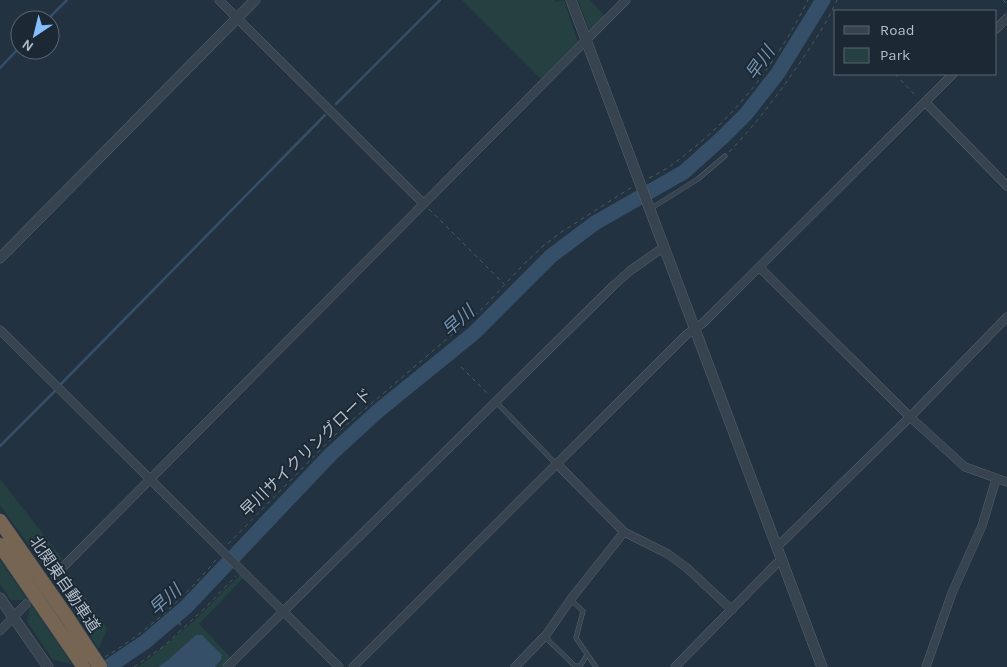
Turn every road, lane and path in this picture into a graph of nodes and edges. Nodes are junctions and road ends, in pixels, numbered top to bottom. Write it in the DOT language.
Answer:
graph roads {
  1 [pos="219,0"];
  2 [pos="255,0"];
  3 [pos="571,0"];
  4 [pos="626,0"];
  5 [pos="808,0"];
  6 [pos="837,0"];
  7 [pos="1003,0"];
  8 [pos="1007,4"];
  9 [pos="832,11"];
  10 [pos="237,18"];
  11 [pos="1007,18"];
  12 [pos="997,28"];
  13 [pos="586,40"];
  14 [pos="896,75"];
  15 [pos="952,75"];
  16 [pos="925,102"];
  17 [pos="725,156"];
  18 [pos="640,183"];
  19 [pos="1007,186"];
  20 [pos="423,204"];
  21 [pos="650,208"];
  22 [pos="664,247"];
  23 [pos="0,258"];
  24 [pos="759,267"];
  25 [pos="505,285"];
  26 [pos="1007,317"];
  27 [pos="695,329"];
  28 [pos="0,330"];
  29 [pos="461,367"];
  30 [pos="495,401"];
  31 [pos="910,417"];
  32 [pos="557,464"];
  33 [pos="152,479"];
  34 [pos="996,479"];
  35 [pos="1007,482"];
  36 [pos="0,521"];
  37 [pos="624,532"];
  38 [pos="0,545"];
  39 [pos="777,547"];
  40 [pos="224,550"];
  41 [pos="782,562"];
  42 [pos="242,570"];
  43 [pos="55,575"];
  44 [pos="0,598"];
  45 [pos="571,599"];
  46 [pos="26,604"];
  47 [pos="732,610"];
  48 [pos="283,611"];
  49 [pos="14,617"];
  50 [pos="0,631"];
  51 [pos="545,637"];
  52 [pos="588,655"];
  53 [pos="92,663"];
  54 [pos="48,667"];
  55 [pos="134,667"];
  56 [pos="227,667"];
  57 [pos="339,667"];
  58 [pos="353,667"];
  59 [pos="515,667"];
  60 [pos="596,667"];
  61 [pos="675,667"];
  62 [pos="822,667"];
  63 [pos="926,667"];
  1 -- 10 [label="street"];
  2 -- 10 [label="street"];
  3 -- 13 [label="street"];
  4 -- 13 [label="street"];
  5 -- 18 [label="path, 早川サイクリングロード"];
  6 -- 9 [label="path"];
  7 -- 8 [label="path"];
  9 -- 17 [label="path"];
  10 -- 20 [label="street"];
  10 -- 23 [label="street"];
  11 -- 12 [label="street"];
  13 -- 18 [label="street"];
  13 -- 20 [label="street"];
  14 -- 16 [label="path"];
  15 -- 16 [label="street"];
  16 -- 19 [label="street"];
  16 -- 24 [label="street"];
  17 -- 21 [label="lane"];
  18 -- 21 [label="street"];
  18 -- 25 [label="path, 早川サイクリングロード"];
  20 -- 25 [label="path"];
  20 -- 33 [label="street"];
  21 -- 22 [label="street"];
  22 -- 27 [label="street"];
  22 -- 30 [label="street"];
  24 -- 27 [label="street"];
  24 -- 31 [label="street"];
  25 -- 40 [label="path, 早川サイクリングロード"];
  26 -- 31 [label="street"];
  27 -- 32 [label="street"];
  27 -- 39 [label="street"];
  28 -- 33 [label="street"];
  29 -- 30 [label="path"];
  30 -- 32 [label="lane"];
  30 -- 48 [label="street"];
  31 -- 34 [label="street"];
  31 -- 39 [label="street"];
  32 -- 37 [label="street"];
  32 -- 58 [label="street"];
  33 -- 40 [label="street"];
  33 -- 43 [label="street"];
  34 -- 35 [label="street"];
  34 -- 63 [label="street"];
  36 -- 53 [label="highway, 北関東自動車道"];
  37 -- 45 [label="street"];
  37 -- 47 [label="street"];
  38 -- 53 [label="highway, 北関東自動車道"];
  39 -- 41 [label="street"];
  40 -- 42 [label="street"];
  40 -- 53 [label="path, 早川サイクリングロード"];
  41 -- 47 [label="street"];
  41 -- 62 [label="street"];
  42 -- 48 [label="street"];
  42 -- 55 [label="path"];
  44 -- 49 [label="street"];
  45 -- 51 [label="street"];
  45 -- 52 [label="lane"];
  46 -- 49 [label="street"];
  47 -- 61 [label="street"];
  48 -- 56 [label="street"];
  48 -- 57 [label="street"];
  49 -- 50 [label="street"];
  49 -- 54 [label="street"];
  51 -- 52 [label="lane"];
  51 -- 59 [label="street"];
  52 -- 60 [label="lane"];
}
